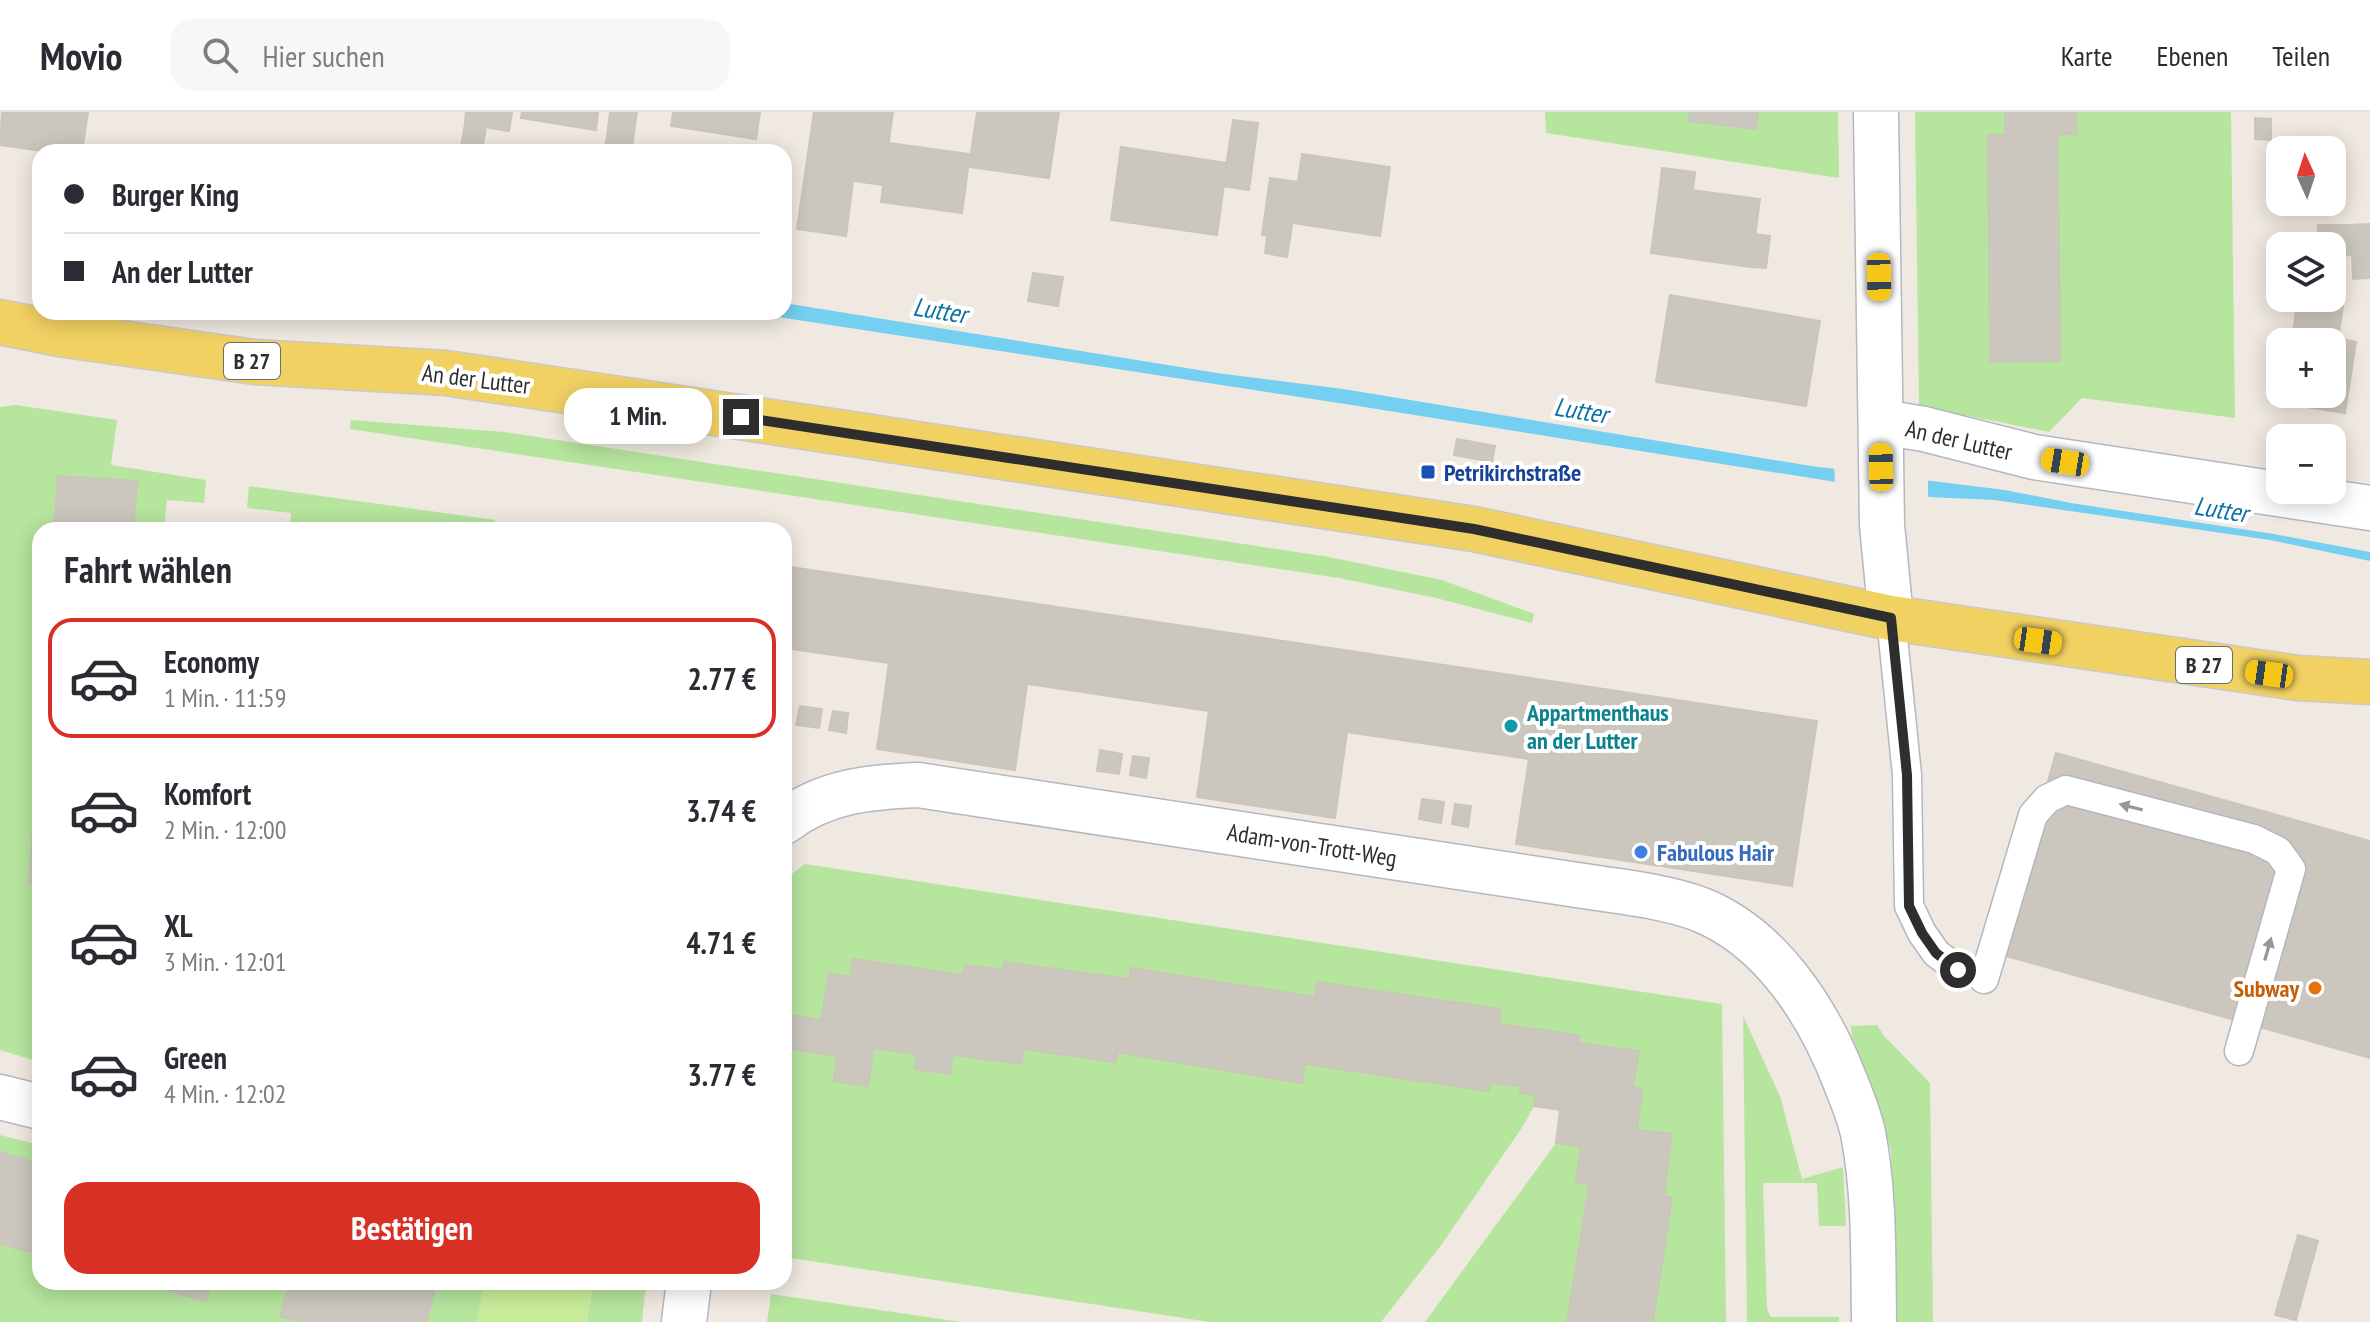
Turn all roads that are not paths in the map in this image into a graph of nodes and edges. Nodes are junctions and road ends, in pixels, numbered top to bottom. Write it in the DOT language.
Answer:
graph roads {
  1 [pos="1876,112"];
  2 [pos="0,322"];
  3 [pos="1881,432"];
  4 [pos="2370,508"];
  5 [pos="1891,618"];
  6 [pos="2370,682"];
  7 [pos="792,817"];
  8 [pos="2239,1051"];
  9 [pos="0,1097"];
  10 [pos="32,1105"];
  11 [pos="688,1290"];
  12 [pos="684,1322"];
  13 [pos="1874,1322"];
  1 -- 3 [label="street"];
  2 -- 5 [label="main road, An der Lutter / B 27"];
  3 -- 4 [label="street, An der Lutter"];
  3 -- 5 [label="street"];
  5 -- 6 [label="main road, An der Lutter / B 27"];
  8 -- 5 [label="lane, one-way"];
  7 -- 13 [label="street, Adam-von-Trott-Weg"];
  9 -- 10 [label="street"];
  11 -- 12 [label="street"];
}
